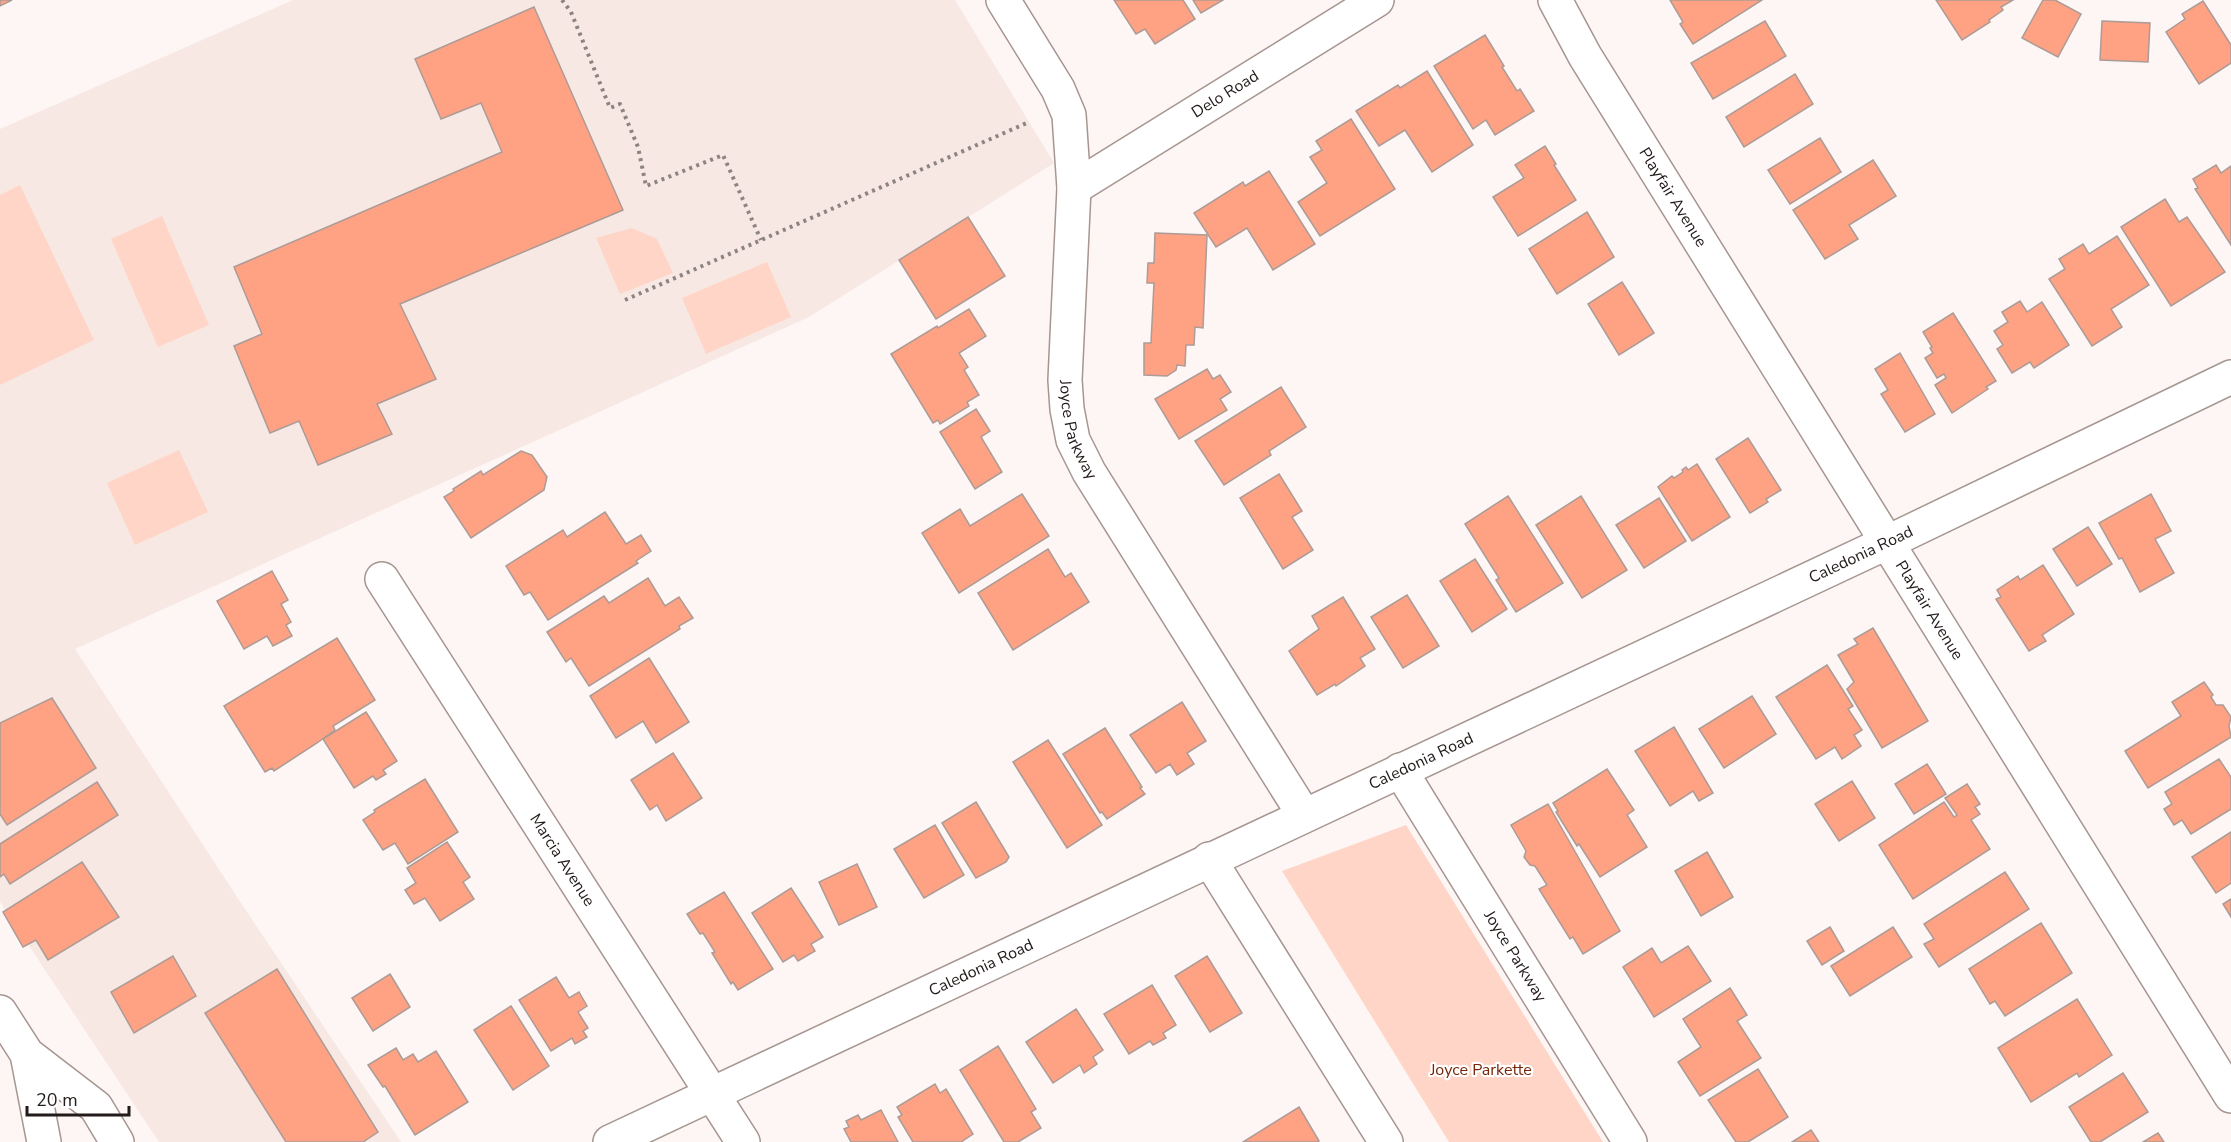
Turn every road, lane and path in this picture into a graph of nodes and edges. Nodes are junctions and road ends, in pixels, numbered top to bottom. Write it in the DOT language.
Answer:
graph roads {
  1 [pos="561,0"];
  2 [pos="1003,0"];
  3 [pos="1377,0"];
  4 [pos="1556,0"];
  5 [pos="1029,123"];
  6 [pos="1074,188"];
  7 [pos="761,240"];
  8 [pos="625,300"];
  9 [pos="2231,377"];
  10 [pos="1886,543"];
  11 [pos="382,579"];
  12 [pos="1400,770"];
  13 [pos="1304,815"];
  14 [pos="1209,859"];
  15 [pos="0,1012"];
  16 [pos="27,1054"];
  17 [pos="713,1094"];
  18 [pos="2231,1096"];
  19 [pos="44,1142"];
  20 [pos="117,1142"];
  21 [pos="610,1142"];
  22 [pos="743,1142"];
  23 [pos="1386,1142"];
  24 [pos="1630,1142"];
  1 -- 7 [label="path"];
  2 -- 6 [label="street, Joyce Parkway"];
  3 -- 6 [label="street, Delo Road"];
  4 -- 10 [label="street, Playfair Avenue"];
  5 -- 7 [label="path"];
  6 -- 13 [label="street, Joyce Parkway"];
  7 -- 8 [label="path"];
  9 -- 10 [label="street, Caledonia Road"];
  10 -- 12 [label="street, Caledonia Road"];
  10 -- 18 [label="street, Playfair Avenue"];
  11 -- 17 [label="street, Marcia Avenue"];
  12 -- 13 [label="street, Caledonia Road"];
  12 -- 24 [label="street, Joyce Parkway"];
  13 -- 14 [label="street, Caledonia Road"];
  14 -- 17 [label="street, Caledonia Road"];
  14 -- 23 [label="street"];
  15 -- 16 [label="street"];
  16 -- 19 [label="street"];
  16 -- 20 [label="street"];
  17 -- 21 [label="street, Caledonia Road"];
  17 -- 22 [label="street, Marcia Avenue"];
}
